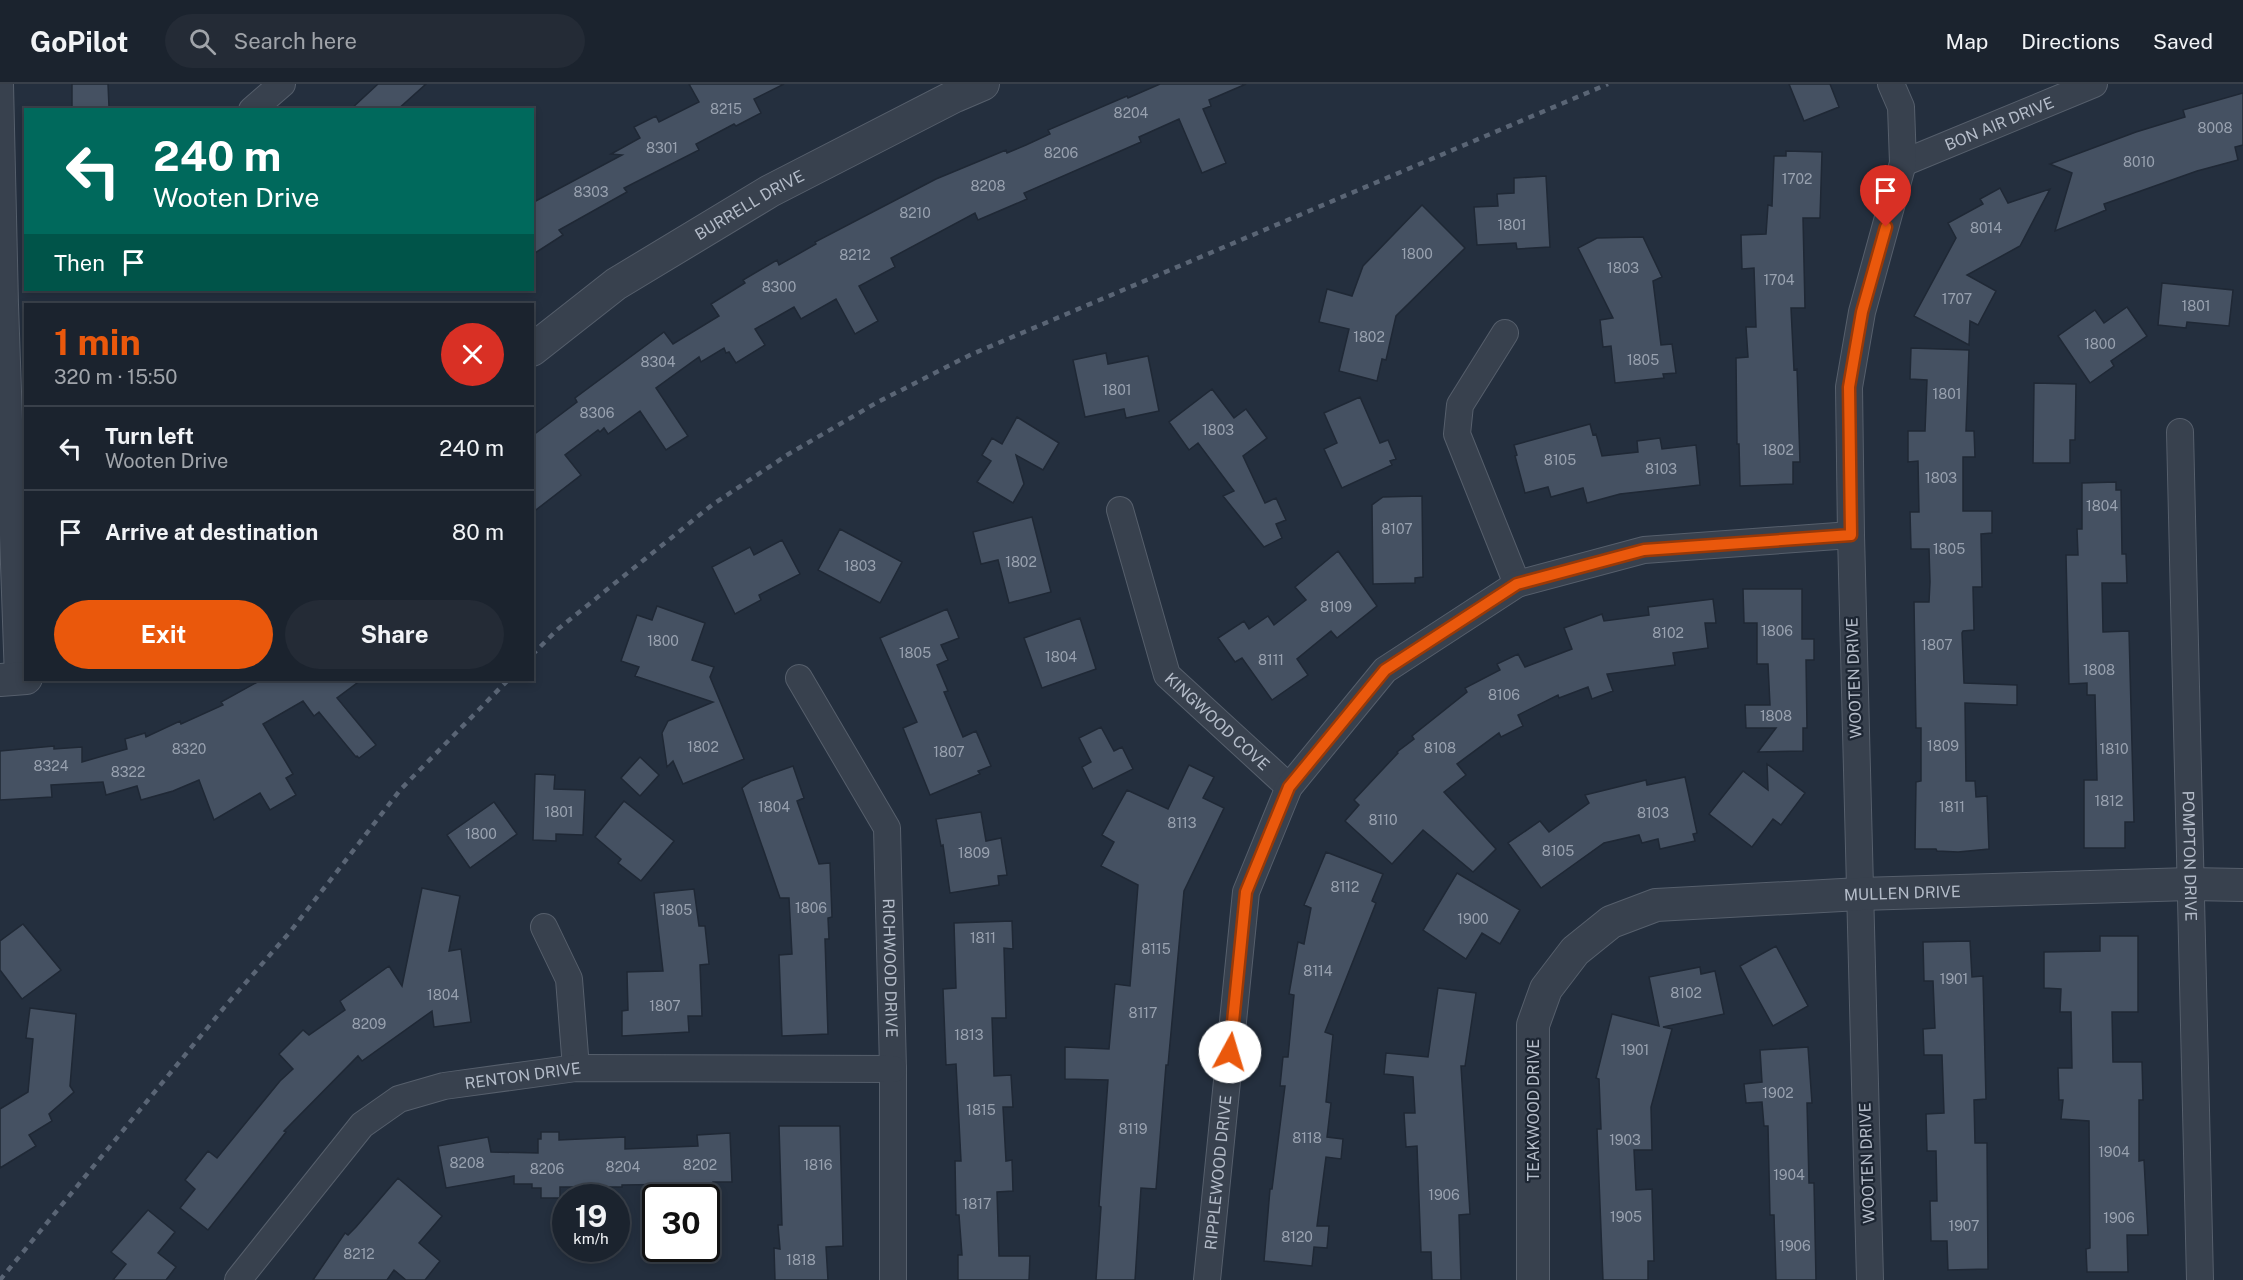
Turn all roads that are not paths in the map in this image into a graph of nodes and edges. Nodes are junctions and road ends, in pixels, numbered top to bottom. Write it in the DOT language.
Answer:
graph roads {
  1 [pos="0,84"];
  2 [pos="282,84"];
  3 [pos="983,84"];
  4 [pos="1891,84"];
  5 [pos="2094,84"];
  6 [pos="254,108"];
  7 [pos="1904,163"];
  8 [pos="15,265"];
  9 [pos="1505,333"];
  10 [pos="534,348"];
  11 [pos="2180,432"];
  12 [pos="1120,510"];
  13 [pos="1851,535"];
  14 [pos="1517,584"];
  15 [pos="799,678"];
  16 [pos="14,679"];
  17 [pos="1289,787"];
  18 [pos="2190,884"];
  19 [pos="2243,885"];
  20 [pos="1860,894"];
  21 [pos="544,927"];
  22 [pos="1575,951"];
  23 [pos="576,1068"];
  24 [pos="893,1069"];
  25 [pos="238,1280"];
  26 [pos="893,1280"];
  27 [pos="1207,1280"];
  28 [pos="1533,1280"];
  29 [pos="1870,1280"];
  30 [pos="2200,1280"];
  1 -- 8 [label="street"];
  2 -- 6 [label="street"];
  3 -- 10 [label="street, BURRELL DRIVE"];
  4 -- 7 [label="street, WOOTEN DRIVE"];
  5 -- 7 [label="street, BON AIR DRIVE"];
  7 -- 13 [label="street, WOOTEN DRIVE"];
  8 -- 16 [label="street"];
  9 -- 14 [label="street"];
  11 -- 18 [label="street, POMPTON DRIVE"];
  12 -- 17 [label="street, KINGWOOD COVE"];
  13 -- 14 [label="street, RIPPLEWOOD DRIVE"];
  13 -- 20 [label="street, WOOTEN DRIVE"];
  14 -- 17 [label="street, RIPPLEWOOD DRIVE"];
  15 -- 24 [label="street, RICHWOOD DRIVE"];
  17 -- 27 [label="street, RIPPLEWOOD DRIVE"];
  18 -- 19 [label="street, MULLEN DRIVE"];
  18 -- 20 [label="street, MULLEN DRIVE"];
  18 -- 30 [label="street, POMPTON DRIVE"];
  20 -- 22 [label="street, MULLEN DRIVE"];
  20 -- 29 [label="street, WOOTEN DRIVE"];
  21 -- 23 [label="street"];
  22 -- 28 [label="street, TEAKWOOD DRIVE"];
  23 -- 24 [label="street, RENTON DRIVE"];
  23 -- 25 [label="street, RENTON DRIVE"];
  24 -- 26 [label="street, RICHWOOD DRIVE"];
}
